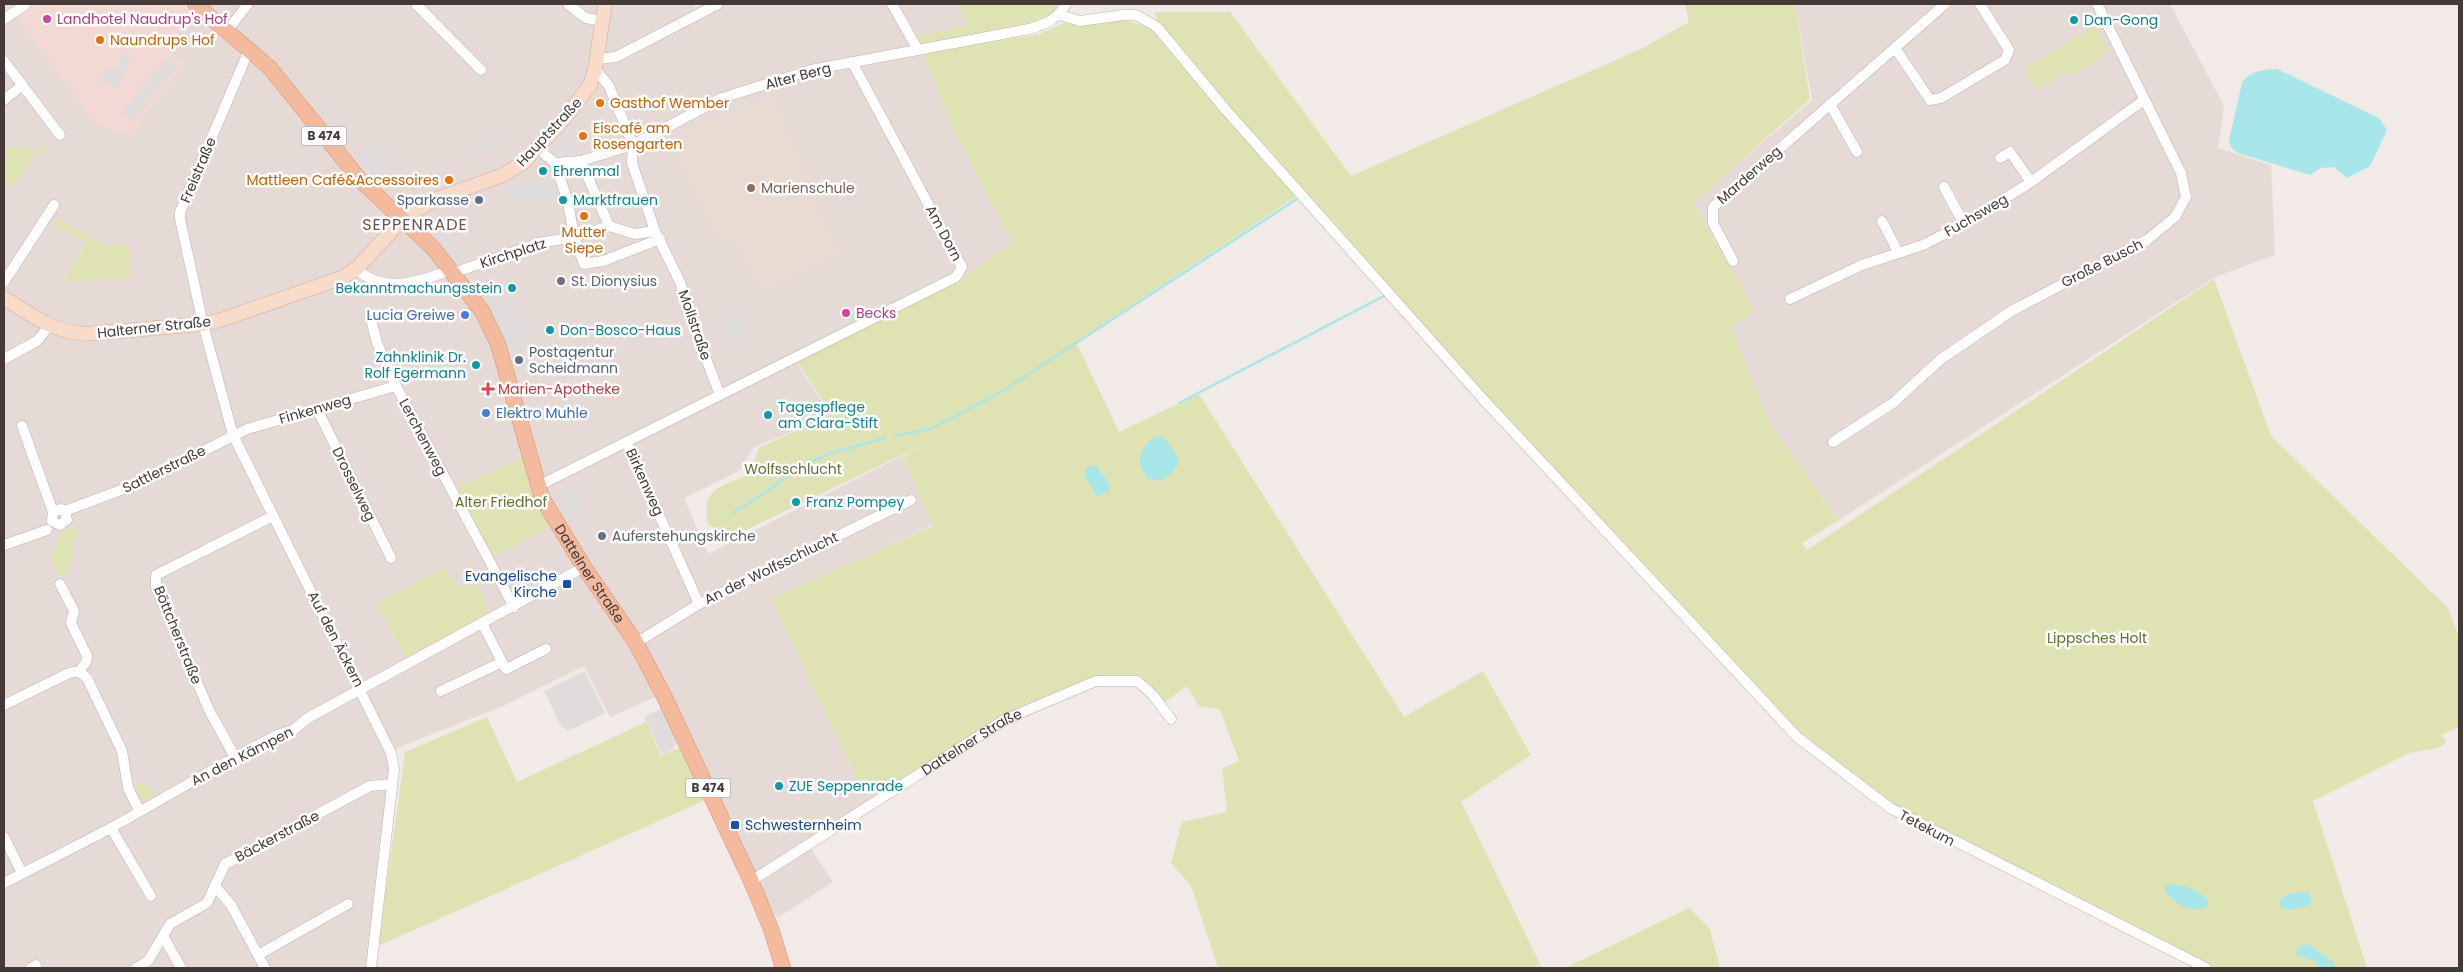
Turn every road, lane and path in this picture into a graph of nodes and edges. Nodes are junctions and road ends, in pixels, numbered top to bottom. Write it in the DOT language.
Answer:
graph roads {
  1 [pos="26,4"];
  2 [pos="194,4"];
  3 [pos="248,4"];
  4 [pos="416,4"];
  5 [pos="568,4"];
  6 [pos="605,4"];
  7 [pos="718,4"];
  8 [pos="892,4"];
  9 [pos="1066,4"];
  10 [pos="1945,4"];
  11 [pos="1980,4"];
  12 [pos="2097,4"];
  13 [pos="1060,15"];
  14 [pos="4,19"];
  15 [pos="602,21"];
  16 [pos="227,31"];
  17 [pos="1895,48"];
  18 [pos="918,50"];
  19 [pos="247,54"];
  20 [pos="4,62"];
  21 [pos="852,62"];
  22 [pos="596,64"];
  23 [pos="481,70"];
  24 [pos="21,86"];
  25 [pos="4,100"];
  26 [pos="2144,100"];
  27 [pos="1830,104"];
  28 [pos="60,135"];
  29 [pos="633,145"];
  30 [pos="537,148"];
  31 [pos="1857,152"];
  32 [pos="2000,158"];
  33 [pos="581,161"];
  34 [pos="555,163"];
  35 [pos="2031,182"];
  36 [pos="1944,187"];
  37 [pos="54,205"];
  38 [pos="402,220"];
  39 [pos="1882,221"];
  40 [pos="1964,224"];
  41 [pos="610,226"];
  42 [pos="658,235"];
  43 [pos="574,236"];
  44 [pos="1898,252"];
  45 [pos="1733,262"];
  46 [pos="356,270"];
  47 [pos="452,271"];
  48 [pos="4,282"];
  49 [pos="4,298"];
  50 [pos="1790,299"];
  51 [pos="370,316"];
  52 [pos="202,324"];
  53 [pos="49,326"];
  54 [pos="4,359"];
  55 [pos="396,386"];
  56 [pos="720,394"];
  57 [pos="317,409"];
  58 [pos="22,426"];
  59 [pos="234,434"];
  60 [pos="1833,442"];
  61 [pos="627,443"];
  62 [pos="538,486"];
  63 [pos="911,500"];
  64 [pos="65,511"];
  65 [pos="53,512"];
  66 [pos="273,516"];
  67 [pos="46,530"];
  68 [pos="4,545"];
  69 [pos="390,558"];
  70 [pos="584,567"];
  71 [pos="60,584"];
  72 [pos="699,604"];
  73 [pos="514,607"];
  74 [pos="482,625"];
  75 [pos="636,643"];
  76 [pos="546,649"];
  77 [pos="502,662"];
  78 [pos="79,672"];
  79 [pos="361,689"];
  80 [pos="441,691"];
  81 [pos="4,705"];
  82 [pos="1171,719"];
  83 [pos="235,758"];
  84 [pos="392,784"];
  85 [pos="139,810"];
  86 [pos="111,828"];
  87 [pos="4,837"];
  88 [pos="22,873"];
  89 [pos="751,881"];
  90 [pos="4,884"];
  91 [pos="216,886"];
  92 [pos="151,896"];
  93 [pos="348,904"];
  94 [pos="163,936"];
  95 [pos="258,954"];
  96 [pos="136,968"];
  97 [pos="181,968"];
  98 [pos="265,968"];
  99 [pos="371,968"];
  100 [pos="783,968"];
  101 [pos="2206,968"];
  1 -- 14 [label="street"];
  2 -- 16 [label="main road, B 474"];
  3 -- 16 [label="street"];
  4 -- 23 [label="street"];
  5 -- 15 [label="street"];
  6 -- 15 [label="street, Hauptstraße"];
  7 -- 22 [label="street"];
  8 -- 18 [label="street"];
  9 -- 13 [label="street"];
  10 -- 17 [label="street, Marderweg"];
  11 -- 17 [label="street"];
  12 -- 26 [label="street, Große Busch"];
  13 -- 18 [label="street, Alter Berg"];
  13 -- 101 [label="street, Tetekum"];
  15 -- 22 [label="street, Hauptstraße"];
  16 -- 19 [label="main road, B 474"];
  17 -- 27 [label="street, Marderweg"];
  18 -- 21 [label="street, Alter Berg"];
  19 -- 38 [label="main road, B 474"];
  19 -- 52 [label="street, Freistraße"];
  20 -- 24 [label="street"];
  21 -- 29 [label="street, Alter Berg"];
  21 -- 56 [label="street, Am Dorn"];
  22 -- 29 [label="street, Mollstraße"];
  22 -- 30 [label="street, Hauptstraße"];
  24 -- 25 [label="street"];
  24 -- 28 [label="street"];
  26 -- 35 [label="street, Fuchsweg"];
  26 -- 60 [label="street, Große Busch"];
  27 -- 31 [label="street"];
  27 -- 45 [label="street, Marderweg"];
  29 -- 33 [label="street, Alter Berg"];
  29 -- 42 [label="street, Mollstraße"];
  30 -- 34 [label="street"];
  30 -- 38 [label="street, Hauptstraße"];
  32 -- 35 [label="street"];
  33 -- 34 [label="street, Alter Berg"];
  33 -- 41 [label="street"];
  34 -- 43 [label="street"];
  35 -- 40 [label="street, Fuchsweg"];
  36 -- 40 [label="street"];
  37 -- 48 [label="street"];
  38 -- 46 [label="street, Halterner Straße"];
  38 -- 47 [label="main road, Dattelner Straße / B 474"];
  39 -- 44 [label="street"];
  40 -- 44 [label="street, Fuchsweg"];
  41 -- 42 [label="street"];
  41 -- 43 [label="street, Kirchplatz"];
  42 -- 43 [label="street"];
  42 -- 56 [label="street, Mollstraße"];
  43 -- 47 [label="street, Kirchplatz"];
  44 -- 50 [label="street, Fuchsweg"];
  46 -- 47 [label="street, Kirchplatz"];
  46 -- 52 [label="street, Halterner Straße"];
  47 -- 62 [label="main road, Dattelner Straße / B 474"];
  49 -- 53 [label="street, Halterner Straße"];
  51 -- 55 [label="street, Lerchenweg"];
  52 -- 53 [label="street, Halterner Straße"];
  52 -- 59 [label="street, Auf den Äckern"];
  53 -- 54 [label="street"];
  55 -- 57 [label="street, Finkenweg"];
  55 -- 73 [label="street, Lerchenweg"];
  56 -- 61 [label="street"];
  57 -- 59 [label="street, Finkenweg"];
  57 -- 69 [label="street, Drosselweg"];
  58 -- 65 [label="street"];
  59 -- 64 [label="street, Sattlerstraße"];
  59 -- 66 [label="street, Auf den Äckern"];
  61 -- 62 [label="street"];
  61 -- 72 [label="street, Birkenweg"];
  62 -- 70 [label="main road, Dattelner Straße / B 474"];
  63 -- 72 [label="street, An der Wolfsschlucht"];
  64 -- 65 [label="street, Sattlerstraße"];
  64 -- 65 [label="street, Sattlerstraße"];
  66 -- 79 [label="street, Auf den Äckern"];
  66 -- 83 [label="street, Böttcherstraße"];
  67 -- 68 [label="street"];
  70 -- 73 [label="street, An den Kämpen"];
  70 -- 75 [label="main road, Dattelner Straße / B 474"];
  71 -- 78 [label="street"];
  72 -- 75 [label="street, An der Wolfsschlucht"];
  73 -- 74 [label="street, An den Kämpen"];
  74 -- 77 [label="street"];
  74 -- 79 [label="street, An den Kämpen"];
  75 -- 89 [label="main road, Dattelner Straße / B 474"];
  76 -- 77 [label="street"];
  77 -- 80 [label="street"];
  78 -- 81 [label="street"];
  78 -- 85 [label="street"];
  79 -- 83 [label="street, An den Kämpen"];
  79 -- 84 [label="street, Auf den Äckern"];
  82 -- 89 [label="street, Dattelner Straße"];
  83 -- 85 [label="street, An den Kämpen"];
  84 -- 91 [label="street, Bäckerstraße"];
  84 -- 99 [label="street, Auf den Äckern"];
  85 -- 86 [label="street, An den Kämpen"];
  86 -- 88 [label="street, An den Kämpen"];
  86 -- 92 [label="street"];
  87 -- 88 [label="street"];
  88 -- 90 [label="street, An den Kämpen"];
  89 -- 100 [label="main road, Dattelner Straße / B 474"];
  91 -- 94 [label="street, Bäckerstraße"];
  91 -- 95 [label="street"];
  93 -- 95 [label="street"];
  94 -- 96 [label="street, Bäckerstraße"];
  94 -- 97 [label="street"];
  95 -- 98 [label="street"];
}
